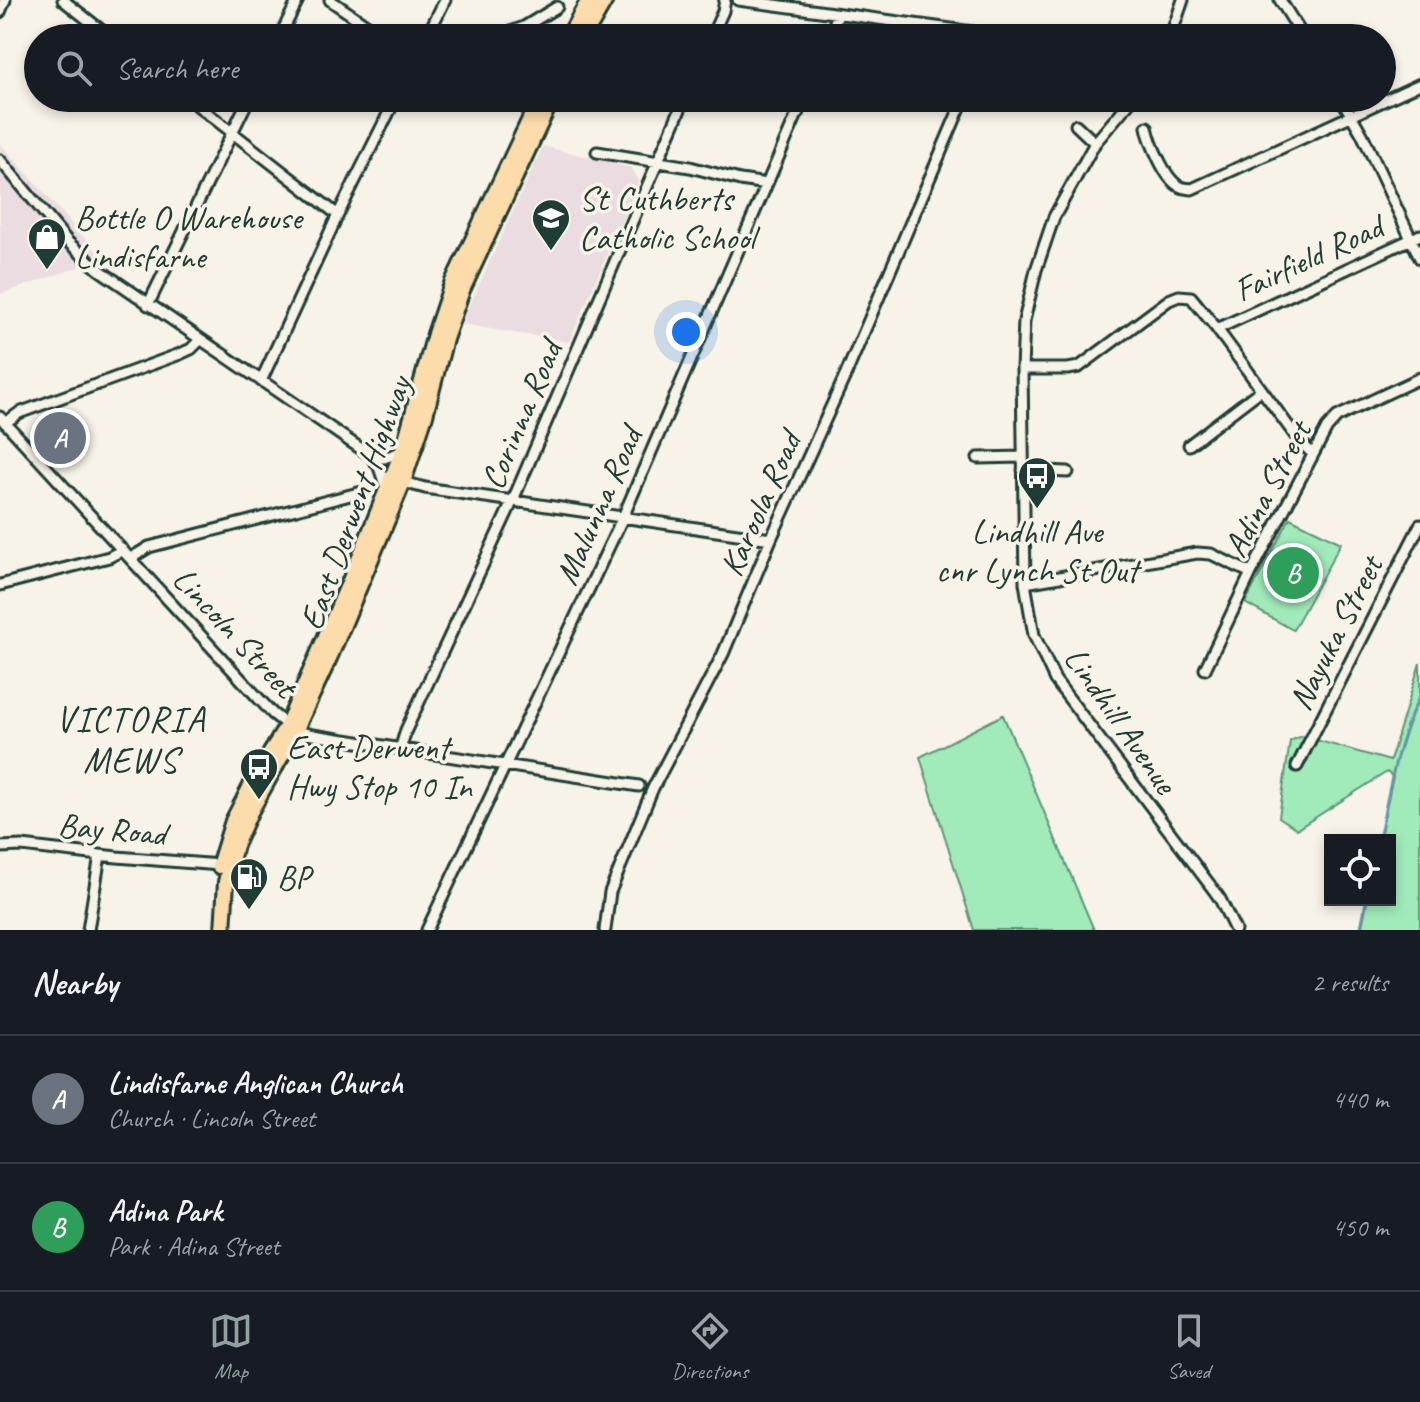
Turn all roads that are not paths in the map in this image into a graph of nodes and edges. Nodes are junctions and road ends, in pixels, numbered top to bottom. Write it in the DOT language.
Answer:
graph roads {
  1 [pos="5,0"];
  2 [pos="63,0"];
  3 [pos="298,0"];
  4 [pos="330,0"];
  5 [pos="445,0"];
  6 [pos="580,0"];
  7 [pos="589,0"];
  8 [pos="605,0"];
  9 [pos="725,0"];
  10 [pos="738,0"];
  11 [pos="1183,0"];
  12 [pos="1280,0"];
  13 [pos="557,7"];
  14 [pos="0,12"];
  15 [pos="838,14"];
  16 [pos="577,22"];
  17 [pos="93,24"];
  18 [pos="286,24"];
  19 [pos="365,24"];
  20 [pos="433,24"];
  21 [pos="529,24"];
  22 [pos="591,24"];
  23 [pos="717,24"];
  24 [pos="834,24"];
  25 [pos="913,24"];
  26 [pos="1175,24"];
  27 [pos="1295,24"];
  28 [pos="1420,84"];
  29 [pos="1396,95"];
  30 [pos="206,112"];
  31 [pos="242,112"];
  32 [pos="389,112"];
  33 [pos="533,112"];
  34 [pos="545,112"];
  35 [pos="679,112"];
  36 [pos="798,112"];
  37 [pos="958,112"];
  38 [pos="1121,112"];
  39 [pos="1350,112"];
  40 [pos="1360,112"];
  41 [pos="1352,116"];
  42 [pos="1076,125"];
  43 [pos="1147,127"];
  44 [pos="232,132"];
  45 [pos="1095,143"];
  46 [pos="597,152"];
  47 [pos="0,160"];
  48 [pos="658,162"];
  49 [pos="767,184"];
  50 [pos="338,215"];
  51 [pos="1416,237"];
  52 [pos="1420,258"];
  53 [pos="148,305"];
  54 [pos="1217,329"];
  55 [pos="200,340"];
  56 [pos="1022,369"];
  57 [pos="1420,378"];
  58 [pos="261,381"];
  59 [pos="1261,390"];
  60 [pos="3,420"];
  61 [pos="1189,445"];
  62 [pos="403,450"];
  63 [pos="1313,454"];
  64 [pos="370,455"];
  65 [pos="1023,457"];
  66 [pos="978,458"];
  67 [pos="1023,470"];
  68 [pos="1068,472"];
  69 [pos="403,482"];
  70 [pos="387,491"];
  71 [pos="362,492"];
  72 [pos="513,500"];
  73 [pos="623,517"];
  74 [pos="1420,525"];
  75 [pos="771,539"];
  76 [pos="127,554"];
  77 [pos="1251,573"];
  78 [pos="1025,583"];
  79 [pos="0,585"];
  80 [pos="1205,669"];
  81 [pos="291,728"];
  82 [pos="400,750"];
  83 [pos="505,766"];
  84 [pos="1297,766"];
  85 [pos="639,786"];
  86 [pos="0,847"];
  87 [pos="100,855"];
  88 [pos="220,865"];
  89 [pos="88,930"];
  90 [pos="214,930"];
  91 [pos="223,930"];
  92 [pos="427,930"];
  93 [pos="605,930"];
  94 [pos="1235,930"];
  1 -- 14 [label="street"];
  2 -- 17 [label="street"];
  3 -- 18 [label="street"];
  4 -- 19 [label="street"];
  5 -- 20 [label="street"];
  6 -- 16 [label="street"];
  7 -- 16 [label="main road"];
  8 -- 22 [label="main road"];
  9 -- 23 [label="street"];
  10 -- 15 [label="street"];
  11 -- 26 [label="street"];
  12 -- 27 [label="street"];
  13 -- 21 [label="street"];
  15 -- 24 [label="street"];
  15 -- 25 [label="street"];
  28 -- 29 [label="street"];
  30 -- 44 [label="street"];
  31 -- 44 [label="street"];
  32 -- 50 [label="street"];
  33 -- 62 [label="main road, East Derwent Highway"];
  34 -- 69 [label="main road, East Derwent Highway"];
  35 -- 48 [label="street, Corinna Road"];
  36 -- 49 [label="street, Malunna Road"];
  37 -- 75 [label="street, Karoola Road"];
  38 -- 45 [label="street, Lindhill Avenue"];
  39 -- 41 [label="street"];
  40 -- 41 [label="street"];
  41 -- 43 [label="street"];
  41 -- 51 [label="street"];
  42 -- 45 [label="street"];
  44 -- 50 [label="street"];
  44 -- 53 [label="street"];
  45 -- 56 [label="street, Lindhill Avenue"];
  46 -- 48 [label="street"];
  47 -- 53 [label="street"];
  48 -- 49 [label="street"];
  48 -- 72 [label="street, Corinna Road"];
  49 -- 73 [label="street, Malunna Road"];
  50 -- 58 [label="street"];
  51 -- 52 [label="street"];
  51 -- 54 [label="street, Fairfield Road"];
  53 -- 55 [label="street"];
  54 -- 56 [label="street"];
  54 -- 59 [label="street"];
  55 -- 58 [label="street"];
  55 -- 60 [label="street"];
  56 -- 65 [label="street, Lindhill Avenue"];
  57 -- 63 [label="street, Adina Street"];
  58 -- 64 [label="street"];
  59 -- 61 [label="street"];
  59 -- 63 [label="street"];
  60 -- 76 [label="street, Lincoln Street"];
  62 -- 64 [label="street"];
  62 -- 70 [label="main road, East Derwent Highway"];
  63 -- 77 [label="street, Adina Street"];
  64 -- 70 [label="street"];
  65 -- 66 [label="street"];
  65 -- 67 [label="street, Lindhill Avenue"];
  67 -- 68 [label="street"];
  67 -- 78 [label="street, Lindhill Avenue"];
  69 -- 72 [label="street"];
  69 -- 81 [label="main road, East Derwent Highway"];
  70 -- 81 [label="main road, East Derwent Highway"];
  71 -- 76 [label="street"];
  72 -- 73 [label="street"];
  72 -- 82 [label="street, Corinna Road"];
  73 -- 75 [label="street"];
  73 -- 83 [label="street, Malunna Road"];
  74 -- 84 [label="street, Nayuka Street"];
  75 -- 93 [label="street, Karoola Road"];
  76 -- 79 [label="street"];
  76 -- 81 [label="street, Lincoln Street"];
  77 -- 78 [label="street"];
  77 -- 80 [label="street, Adina Street"];
  78 -- 94 [label="street, Lindhill Avenue"];
  81 -- 82 [label="street, Lincoln Street"];
  81 -- 88 [label="main road, East Derwent Highway"];
  81 -- 91 [label="main road, East Derwent Highway"];
  82 -- 83 [label="street, Lincoln Street"];
  83 -- 85 [label="street, Lincoln Street"];
  83 -- 92 [label="street, Malunna Road"];
  86 -- 87 [label="street, Bay Road"];
  87 -- 88 [label="street, Bay Road"];
  87 -- 89 [label="street"];
  88 -- 90 [label="main road, East Derwent Highway"];
}
